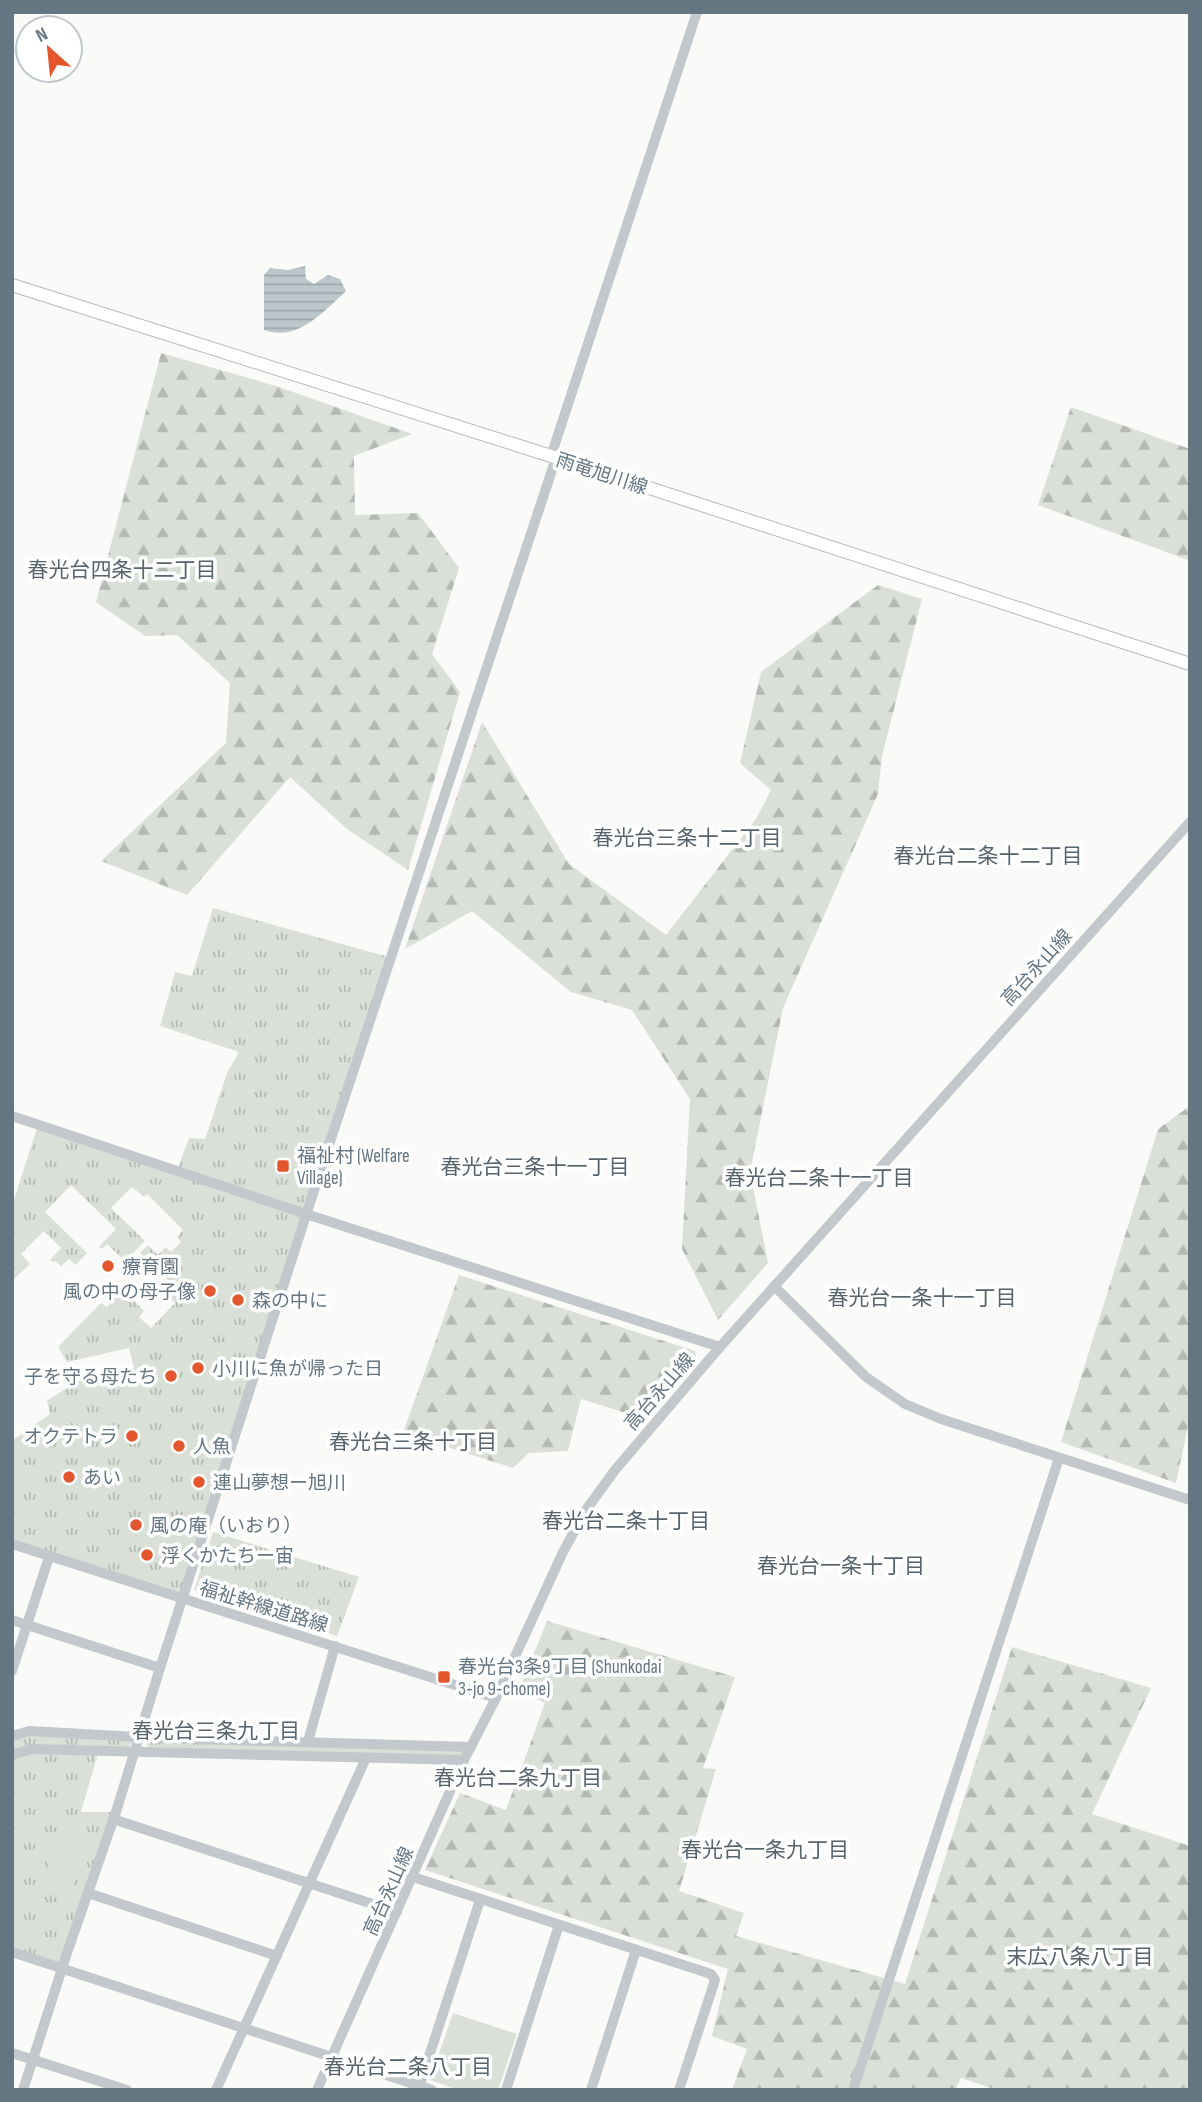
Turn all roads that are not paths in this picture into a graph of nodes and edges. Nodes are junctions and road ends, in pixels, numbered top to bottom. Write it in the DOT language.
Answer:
graph roads {
  1 [pos="697,12"];
  2 [pos="12,285"];
  3 [pos="554,457"];
  4 [pos="1190,664"];
  5 [pos="1190,822"];
  6 [pos="12,1116"];
  7 [pos="306,1214"];
  8 [pos="774,1286"];
  9 [pos="720,1347"];
  10 [pos="1059,1458"];
  11 [pos="1190,1500"];
  12 [pos="12,1544"];
  13 [pos="49,1557"];
  14 [pos="183,1600"];
  15 [pos="12,1620"];
  16 [pos="28,1625"];
  17 [pos="335,1646"];
  18 [pos="160,1668"];
  19 [pos="12,1671"];
  20 [pos="496,1698"];
  21 [pos="12,1736"];
  22 [pos="138,1737"];
  23 [pos="308,1741"];
  24 [pos="471,1747"];
  25 [pos="134,1752"];
  26 [pos="12,1755"];
  27 [pos="366,1758"];
  28 [pos="464,1760"];
  29 [pos="113,1819"];
  30 [pos="413,1877"];
  31 [pos="309,1883"];
  32 [pos="88,1893"];
  33 [pos="480,1900"];
  34 [pos="397,1912"];
  35 [pos="559,1925"];
  36 [pos="636,1950"];
  37 [pos="12,1952"];
  38 [pos="277,1956"];
  39 [pos="62,1969"];
  40 [pos="244,2027"];
  41 [pos="12,2053"];
  42 [pos="332,2057"];
  43 [pos="33,2059"];
  44 [pos="419,2088"];
  45 [pos="23,2090"];
  46 [pos="127,2090"];
  47 [pos="216,2090"];
  48 [pos="317,2090"];
  49 [pos="432,2090"];
  50 [pos="506,2090"];
  51 [pos="591,2090"];
  52 [pos="679,2090"];
  53 [pos="853,2090"];
  1 -- 3 [label="street, 福祉幹線道路線"];
  2 -- 3 [label="main road, 雨竜旭川線"];
  3 -- 4 [label="main road, 雨竜旭川線"];
  3 -- 7 [label="street, 福祉幹線道路線"];
  5 -- 8 [label="street, 高台永山線"];
  6 -- 7 [label="street"];
  7 -- 9 [label="street"];
  7 -- 14 [label="street, 福祉幹線道路線"];
  8 -- 9 [label="street, 高台永山線"];
  8 -- 10 [label="street"];
  9 -- 20 [label="street, 高台永山線"];
  10 -- 11 [label="street"];
  10 -- 53 [label="street"];
  12 -- 13 [label="street"];
  13 -- 14 [label="street"];
  13 -- 16 [label="street"];
  14 -- 17 [label="street, 福祉幹線道路線"];
  14 -- 18 [label="street"];
  15 -- 16 [label="street"];
  16 -- 18 [label="street"];
  16 -- 19 [label="street"];
  17 -- 20 [label="street, 福祉幹線道路線"];
  17 -- 23 [label="street"];
  18 -- 22 [label="street"];
  20 -- 24 [label="street, 高台永山線"];
  21 -- 22 [label="street"];
  22 -- 23 [label="street"];
  22 -- 25 [label="street"];
  23 -- 24 [label="street"];
  24 -- 28 [label="street, 高台永山線"];
  25 -- 26 [label="street"];
  25 -- 27 [label="street"];
  25 -- 29 [label="street"];
  27 -- 28 [label="street"];
  27 -- 31 [label="street"];
  28 -- 30 [label="street, 高台永山線"];
  29 -- 31 [label="street"];
  29 -- 32 [label="street"];
  30 -- 33 [label="street"];
  30 -- 34 [label="street, 高台永山線"];
  31 -- 34 [label="street"];
  31 -- 38 [label="street"];
  32 -- 38 [label="street"];
  32 -- 39 [label="street"];
  33 -- 35 [label="street"];
  33 -- 44 [label="street"];
  34 -- 42 [label="street, 高台永山線"];
  35 -- 36 [label="street"];
  35 -- 50 [label="street"];
  36 -- 51 [label="street"];
  36 -- 52 [label="street"];
  37 -- 39 [label="street"];
  38 -- 40 [label="street"];
  39 -- 40 [label="street"];
  39 -- 43 [label="street"];
  40 -- 42 [label="street"];
  40 -- 47 [label="street"];
  41 -- 43 [label="street"];
  42 -- 44 [label="street"];
  42 -- 48 [label="street, 高台永山線"];
  43 -- 45 [label="street"];
  43 -- 46 [label="street"];
  44 -- 49 [label="street"];
}
